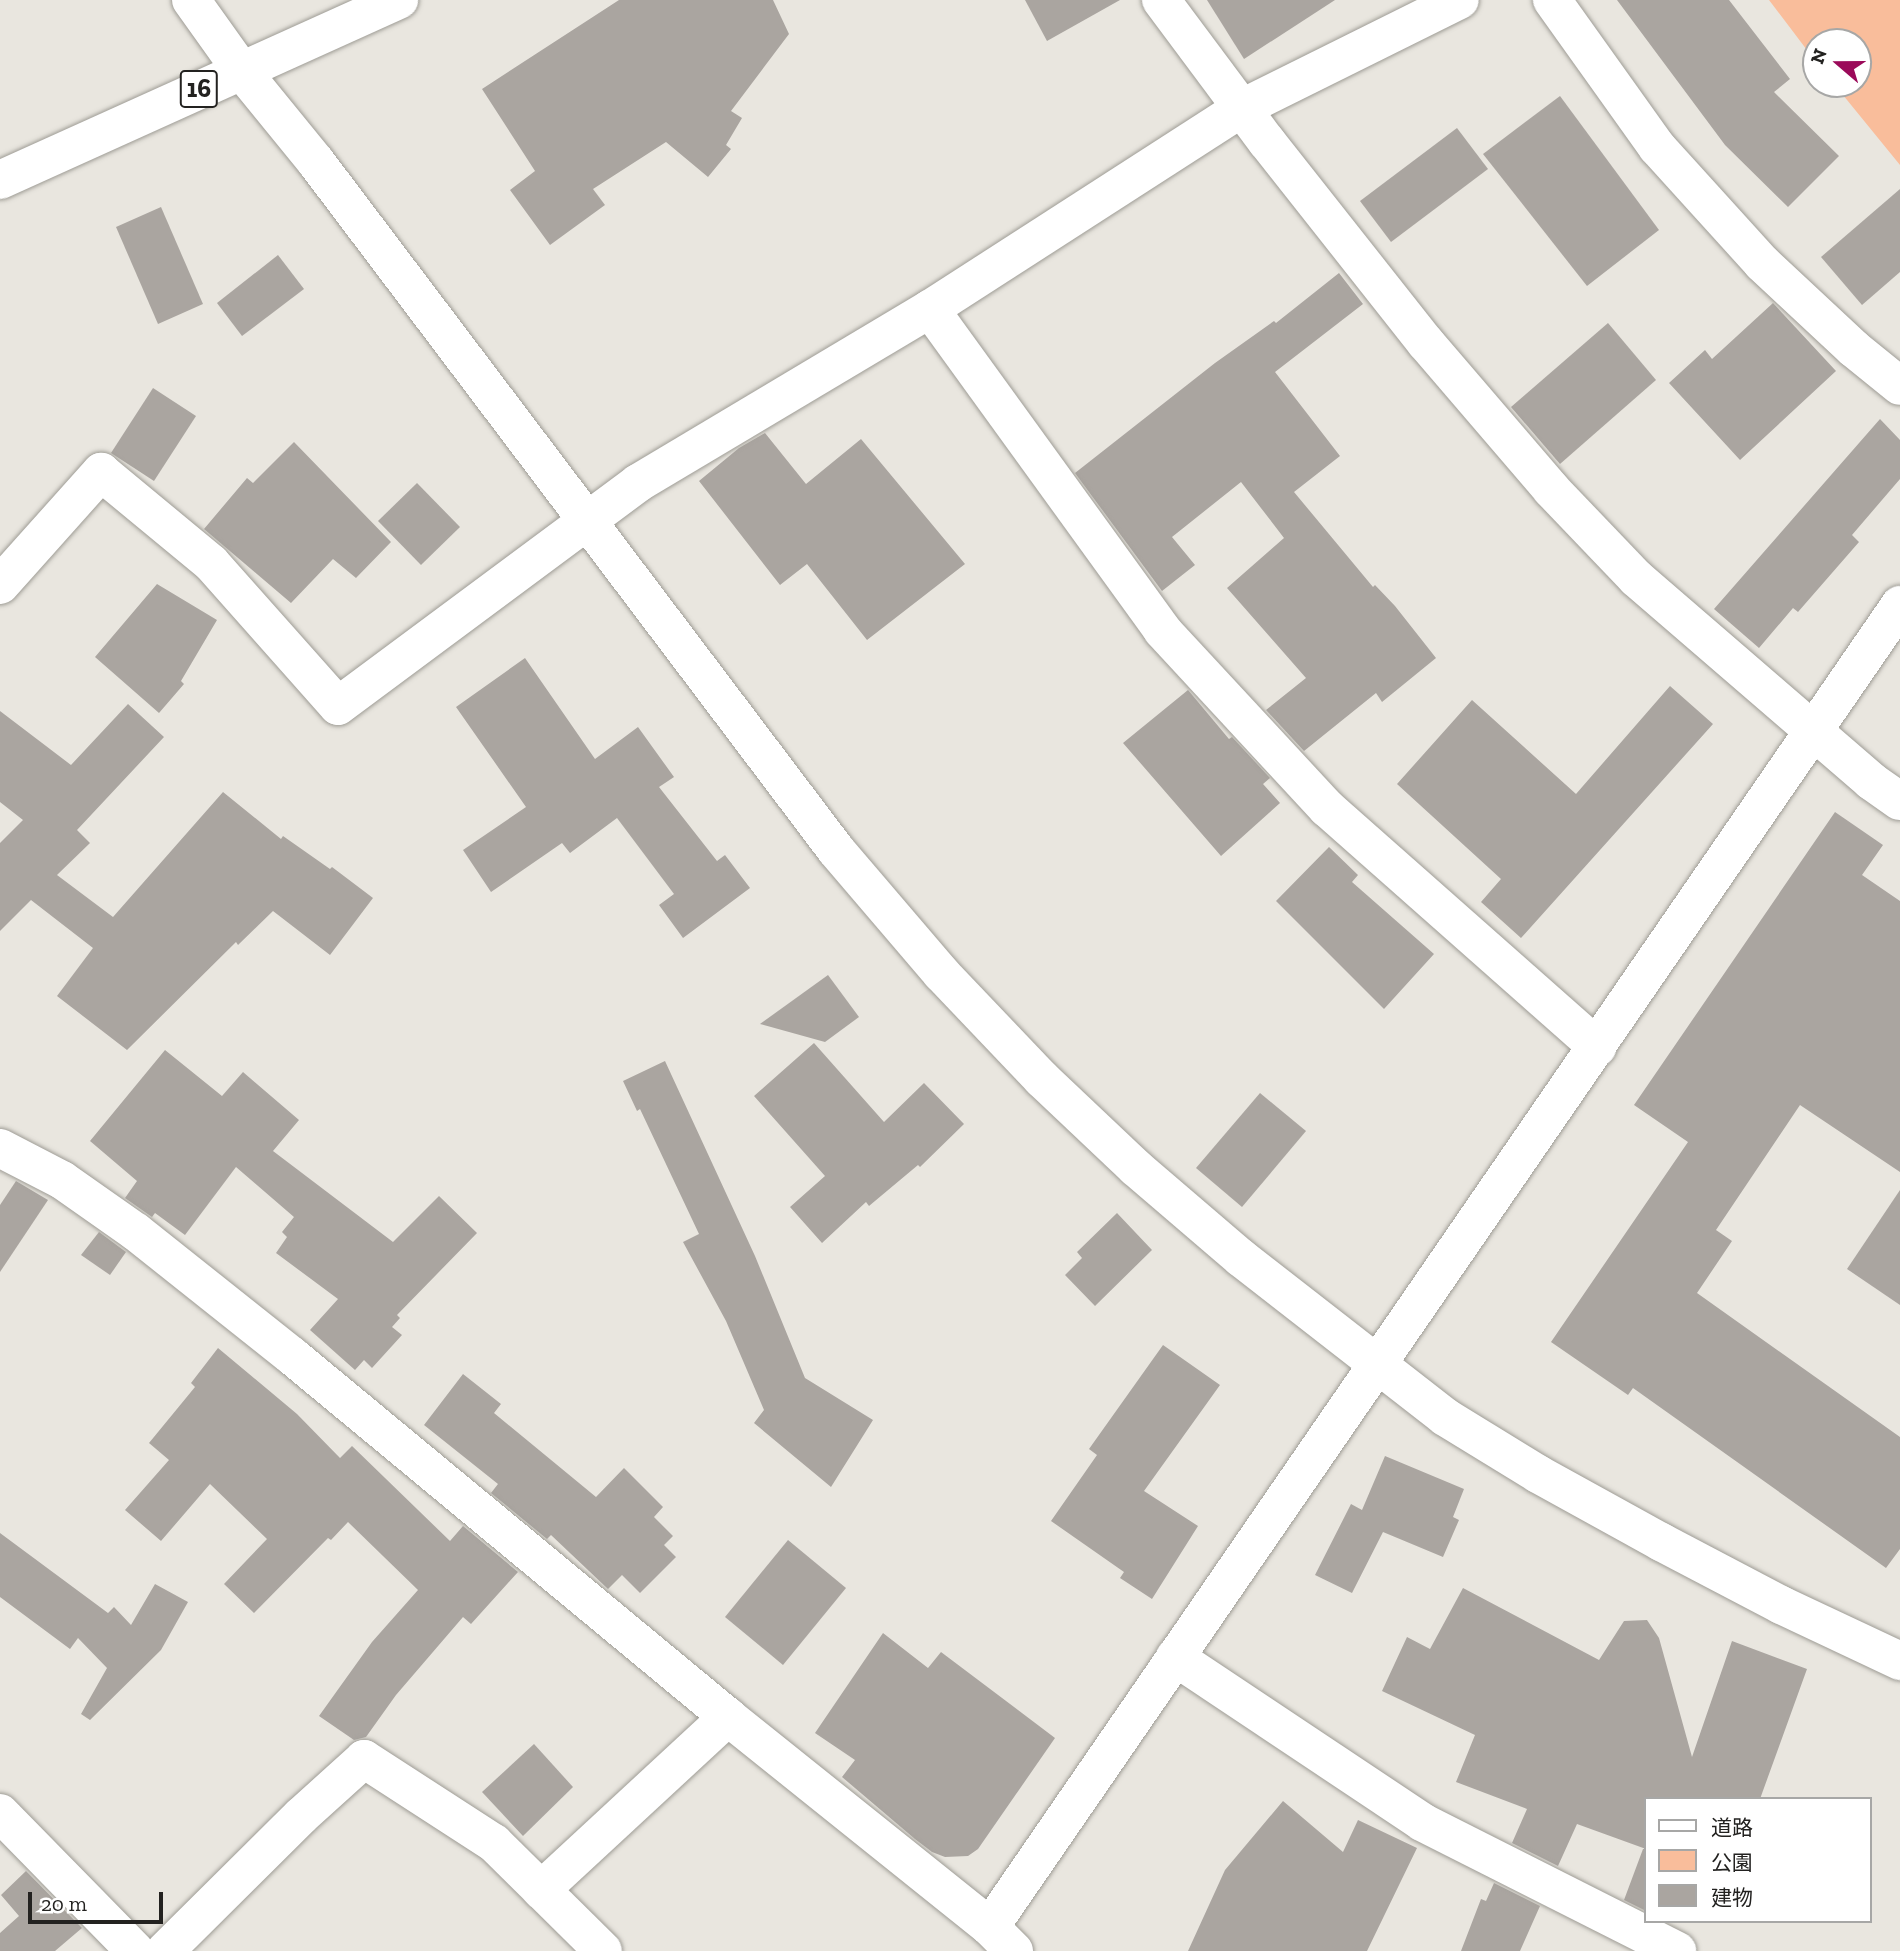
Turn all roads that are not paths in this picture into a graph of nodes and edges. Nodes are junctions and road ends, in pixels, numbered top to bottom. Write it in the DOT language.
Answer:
graph roads {
  1 [pos="191,0"];
  2 [pos="399,0"];
  3 [pos="1161,0"];
  4 [pos="1460,0"];
  5 [pos="1552,0"];
  6 [pos="241,70"];
  7 [pos="1242,108"];
  8 [pos="0,180"];
  9 [pos="930,309"];
  10 [pos="1900,386"];
  11 [pos="586,520"];
  12 [pos="0,585"];
  13 [pos="1900,605"];
  14 [pos="1813,732"];
  15 [pos="1900,801"];
  16 [pos="1597,1047"];
  17 [pos="0,1148"];
  18 [pos="1378,1367"];
  19 [pos="1175,1657"];
  20 [pos="1900,1661"];
  21 [pos="728,1717"];
  22 [pos="0,1812"];
  23 [pos="541,1890"];
  24 [pos="1002,1939"];
  25 [pos="135,1951"];
  26 [pos="165,1951"];
  27 [pos="603,1951"];
  28 [pos="1677,1951"];
  1 -- 6 [label="street"];
  2 -- 6 [label="street, 16"];
  3 -- 7 [label="street"];
  4 -- 7 [label="street"];
  5 -- 10 [label="street"];
  6 -- 8 [label="street, 16"];
  6 -- 11 [label="street"];
  7 -- 9 [label="street"];
  7 -- 14 [label="street"];
  9 -- 11 [label="street"];
  9 -- 16 [label="street"];
  11 -- 12 [label="street"];
  11 -- 18 [label="street"];
  13 -- 14 [label="street"];
  14 -- 15 [label="street"];
  14 -- 16 [label="street"];
  16 -- 18 [label="street"];
  17 -- 21 [label="street"];
  18 -- 19 [label="street"];
  18 -- 20 [label="street"];
  19 -- 24 [label="street"];
  19 -- 28 [label="street"];
  21 -- 23 [label="street"];
  21 -- 24 [label="street"];
  22 -- 25 [label="street"];
  23 -- 26 [label="street"];
  23 -- 27 [label="street"];
}
